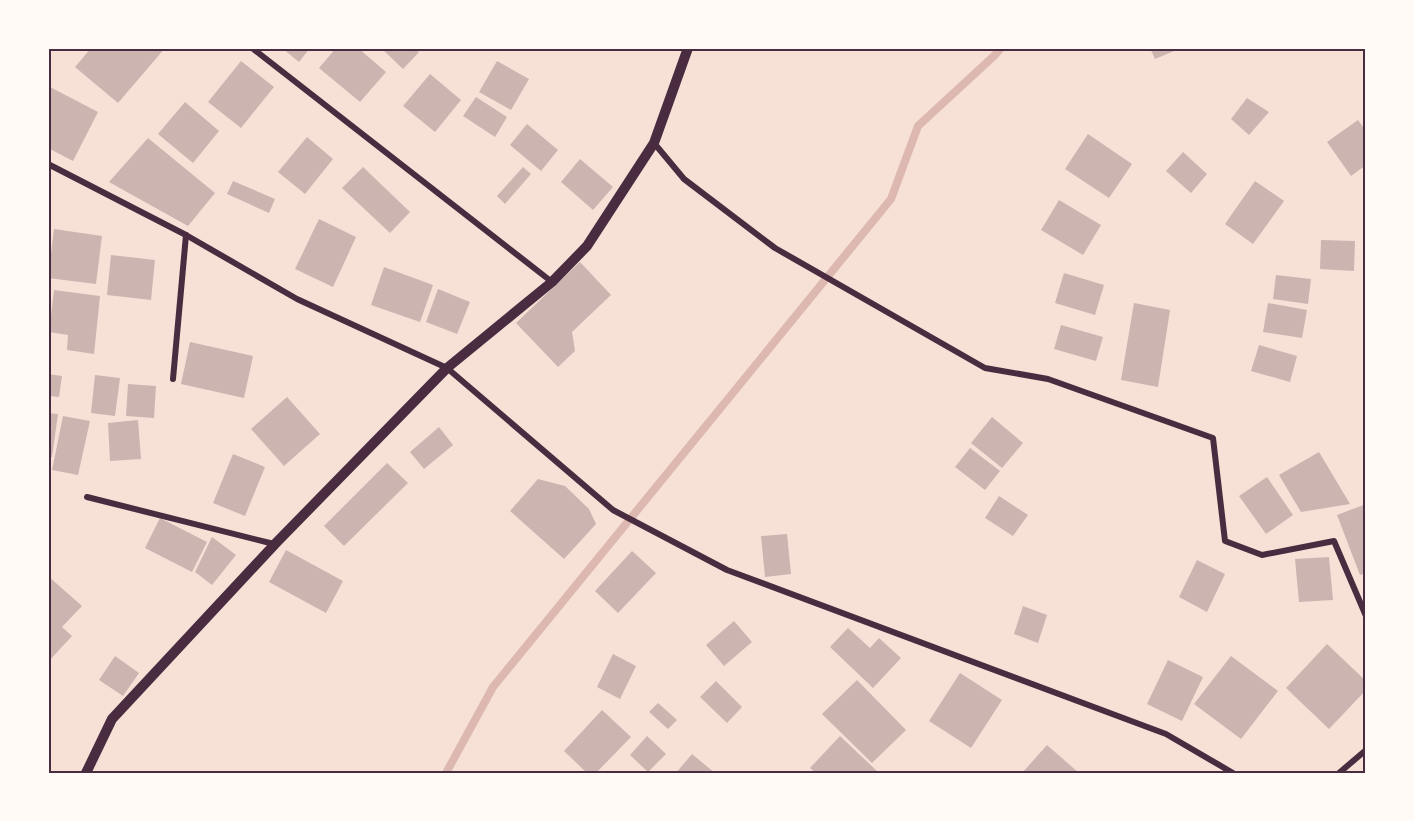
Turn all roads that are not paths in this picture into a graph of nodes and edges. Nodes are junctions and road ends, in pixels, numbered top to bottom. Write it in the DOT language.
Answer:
graph roads {
  1 [pos="252,48"];
  2 [pos="688,48"];
  3 [pos="654,143"];
  4 [pos="48,164"];
  5 [pos="48,169"];
  6 [pos="186,235"];
  7 [pos="552,282"];
  8 [pos="447,368"];
  9 [pos="173,378"];
  10 [pos="87,497"];
  11 [pos="275,544"];
  12 [pos="1366,616"];
  13 [pos="1366,750"];
  14 [pos="86,773"];
  15 [pos="1233,773"];
  16 [pos="1339,773"];
  1 -- 7 [label="street"];
  2 -- 3 [label="street"];
  3 -- 7 [label="street"];
  3 -- 12 [label="street"];
  4 -- 5 [label="street"];
  4 -- 6 [label="street"];
  6 -- 8 [label="street"];
  6 -- 9 [label="street"];
  7 -- 8 [label="street"];
  8 -- 11 [label="street"];
  8 -- 15 [label="street"];
  10 -- 11 [label="street"];
  11 -- 14 [label="street"];
  13 -- 16 [label="street"];
}
